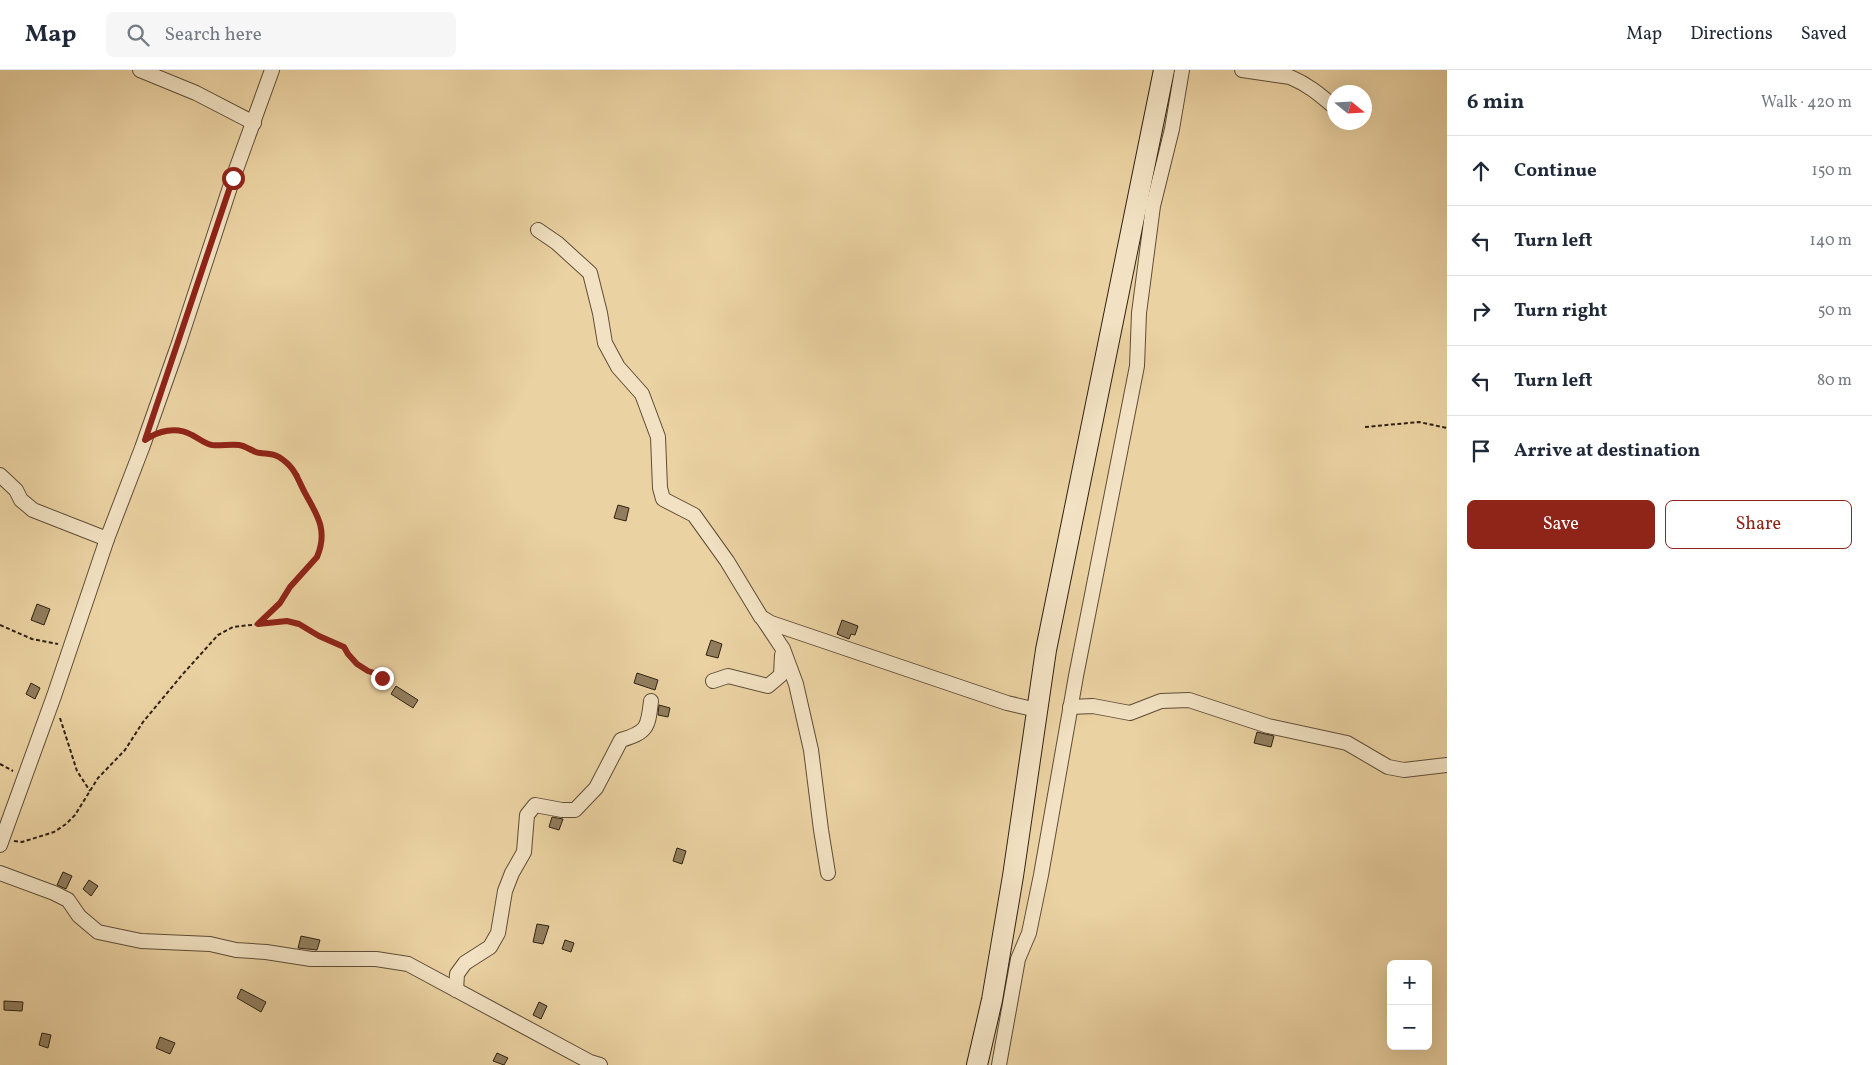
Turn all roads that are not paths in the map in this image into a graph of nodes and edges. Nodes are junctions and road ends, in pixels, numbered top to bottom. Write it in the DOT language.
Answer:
graph roads {
  1 [pos="140,70"];
  2 [pos="272,70"];
  3 [pos="1164,70"];
  4 [pos="1182,70"];
  5 [pos="1242,70"];
  6 [pos="1327,101"];
  7 [pos="254,123"];
  8 [pos="538,230"];
  9 [pos="0,475"];
  10 [pos="107,539"];
  11 [pos="761,617"];
  12 [pos="795,631"];
  13 [pos="783,649"];
  14 [pos="713,681"];
  15 [pos="651,701"];
  16 [pos="1070,707"];
  17 [pos="1038,710"];
  18 [pos="1447,765"];
  19 [pos="1,843"];
  20 [pos="0,873"];
  21 [pos="828,874"];
  22 [pos="456,990"];
  23 [pos="600,1065"];
  24 [pos="977,1065"];
  25 [pos="999,1065"];
  1 -- 7 [label="street"];
  2 -- 7 [label="street"];
  3 -- 17 [label="street"];
  4 -- 16 [label="street"];
  5 -- 6 [label="street"];
  7 -- 10 [label="street"];
  8 -- 11 [label="street"];
  9 -- 10 [label="street"];
  10 -- 19 [label="street"];
  11 -- 12 [label="street"];
  11 -- 13 [label="street"];
  12 -- 13 [label="street"];
  12 -- 17 [label="street"];
  13 -- 14 [label="street"];
  13 -- 21 [label="street"];
  15 -- 22 [label="street"];
  16 -- 18 [label="street"];
  16 -- 25 [label="street"];
  17 -- 24 [label="street"];
  20 -- 22 [label="street"];
  22 -- 23 [label="street"];
}
